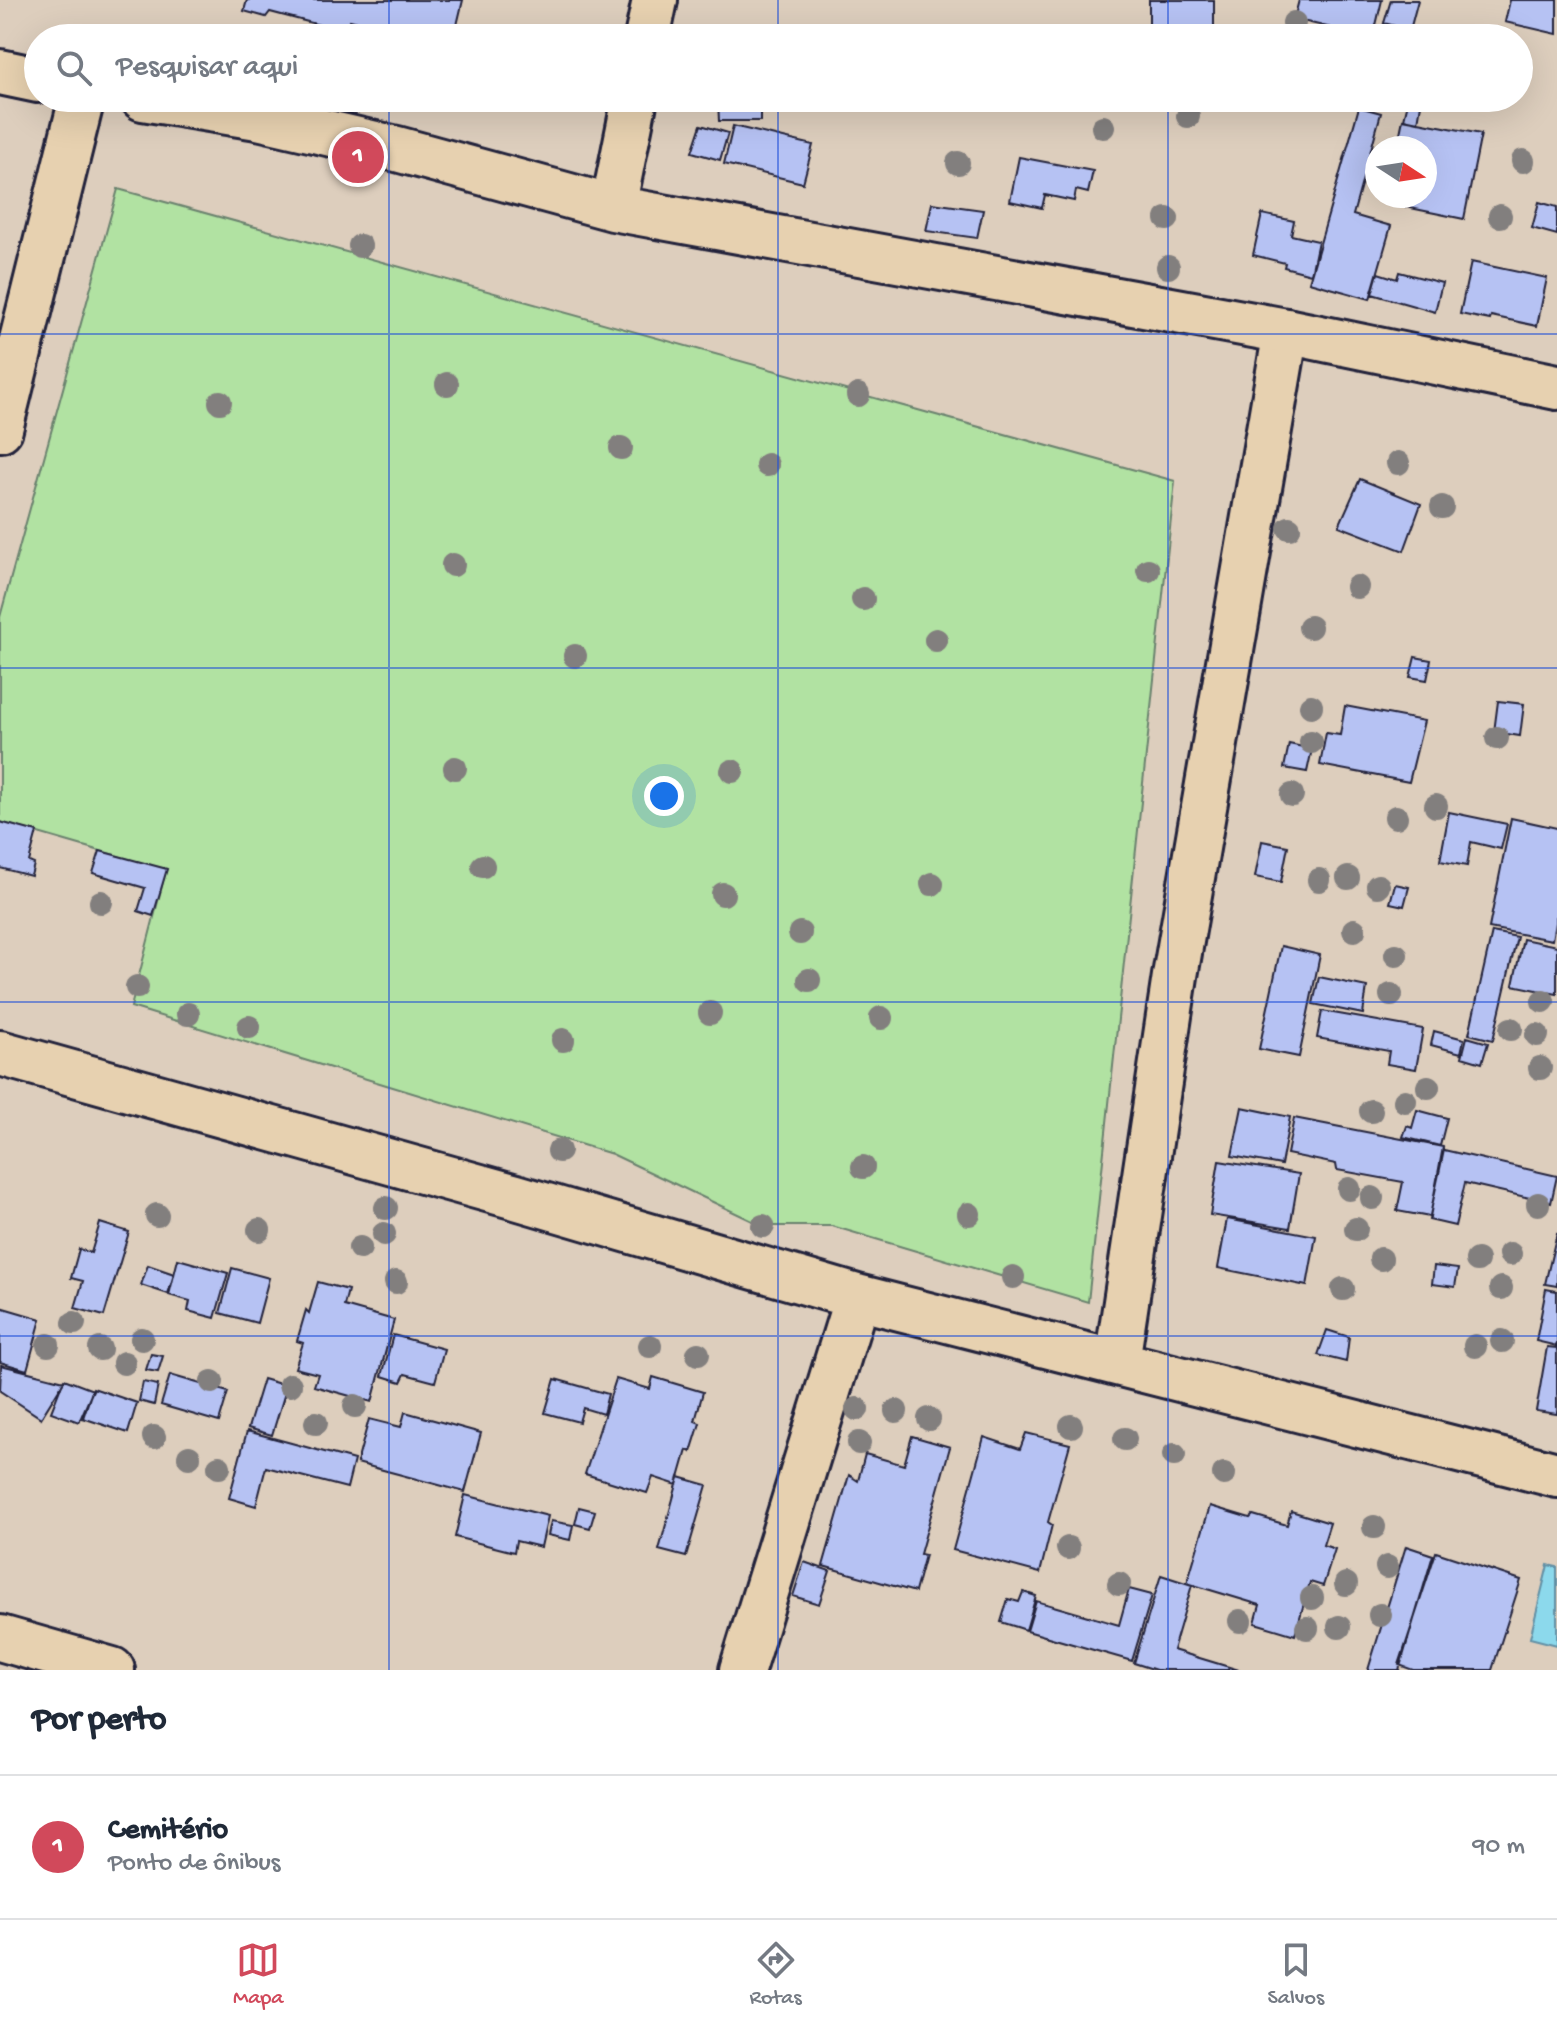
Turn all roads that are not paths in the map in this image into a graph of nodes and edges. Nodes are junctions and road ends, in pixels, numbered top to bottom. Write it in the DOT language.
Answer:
graph roads {
  1 [pos="655,0"];
  2 [pos="650,24"];
  3 [pos="0,72"];
  4 [pos="24,77"];
  5 [pos="79,112"];
  6 [pos="228,112"];
  7 [pos="632,112"];
  8 [pos="613,208"];
  9 [pos="1286,331"];
  10 [pos="1557,387"];
  11 [pos="0,429"];
  12 [pos="0,1053"];
  13 [pos="857,1297"];
  14 [pos="1117,1362"];
  15 [pos="1557,1475"];
  16 [pos="0,1638"];
  17 [pos="112,1670"];
  18 [pos="742,1670"];
  1 -- 2 [label="street"];
  3 -- 4 [label="street"];
  5 -- 11 [label="street"];
  6 -- 8 [label="street"];
  7 -- 8 [label="street"];
  8 -- 9 [label="street"];
  9 -- 10 [label="street"];
  9 -- 14 [label="street"];
  12 -- 13 [label="street"];
  13 -- 14 [label="street"];
  13 -- 18 [label="street"];
  14 -- 15 [label="street"];
  16 -- 17 [label="street"];
}
